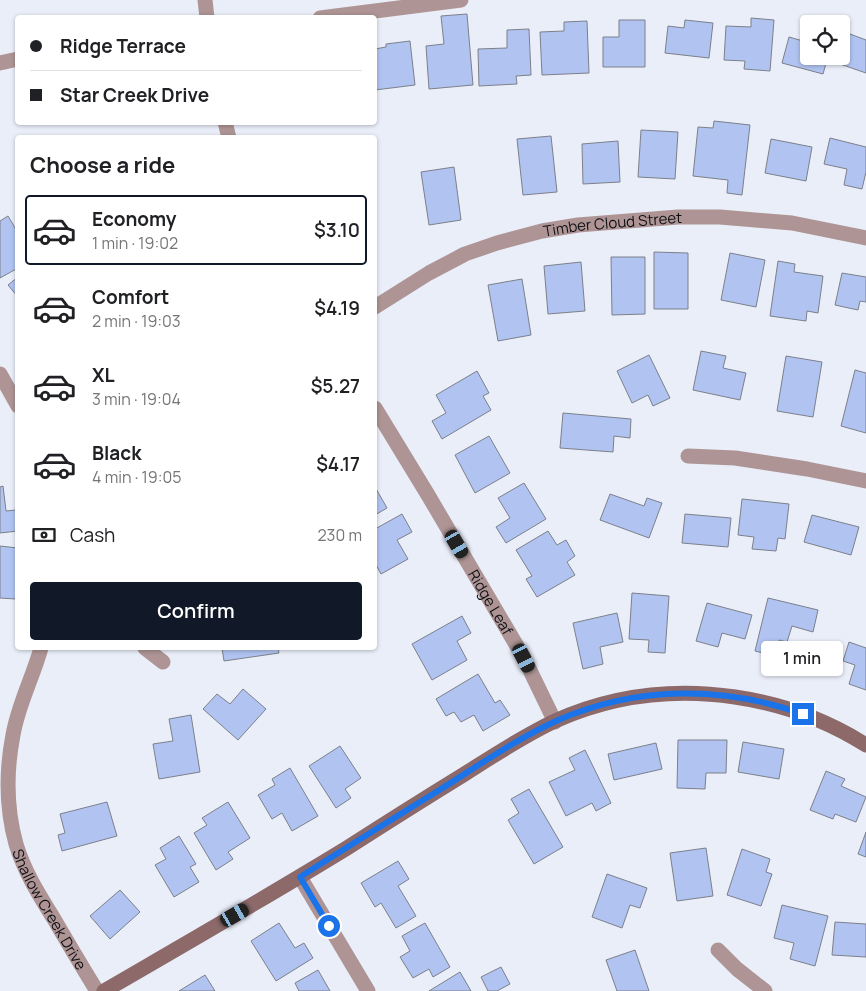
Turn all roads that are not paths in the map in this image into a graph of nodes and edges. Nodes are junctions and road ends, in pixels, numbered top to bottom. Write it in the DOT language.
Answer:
graph roads {
  1 [pos="205,0"];
  2 [pos="461,0"];
  3 [pos="207,15"];
  4 [pos="344,15"];
  5 [pos="15,60"];
  6 [pos="0,63"];
  7 [pos="866,238"];
  8 [pos="377,305"];
  9 [pos="0,374"];
  10 [pos="15,401"];
  11 [pos="377,411"];
  12 [pos="688,456"];
  13 [pos="866,481"];
  14 [pos="40,650"];
  15 [pos="148,650"];
  16 [pos="163,662"];
  17 [pos="555,722"];
  18 [pos="866,746"];
  19 [pos="300,877"];
  20 [pos="718,950"];
  21 [pos="97,991"];
  22 [pos="104,991"];
  23 [pos="368,991"];
  24 [pos="765,991"];
  1 -- 3 [label="street"];
  2 -- 4 [label="street"];
  5 -- 6 [label="street"];
  7 -- 8 [label="street, Timber Cloud Street"];
  9 -- 10 [label="street"];
  11 -- 17 [label="street, Ridge Leaf"];
  12 -- 13 [label="street"];
  14 -- 21 [label="street, Shallow Creek Drive"];
  15 -- 16 [label="street"];
  17 -- 18 [label="street"];
  17 -- 19 [label="street"];
  19 -- 22 [label="street"];
  19 -- 23 [label="street"];
  20 -- 24 [label="street"];
}
